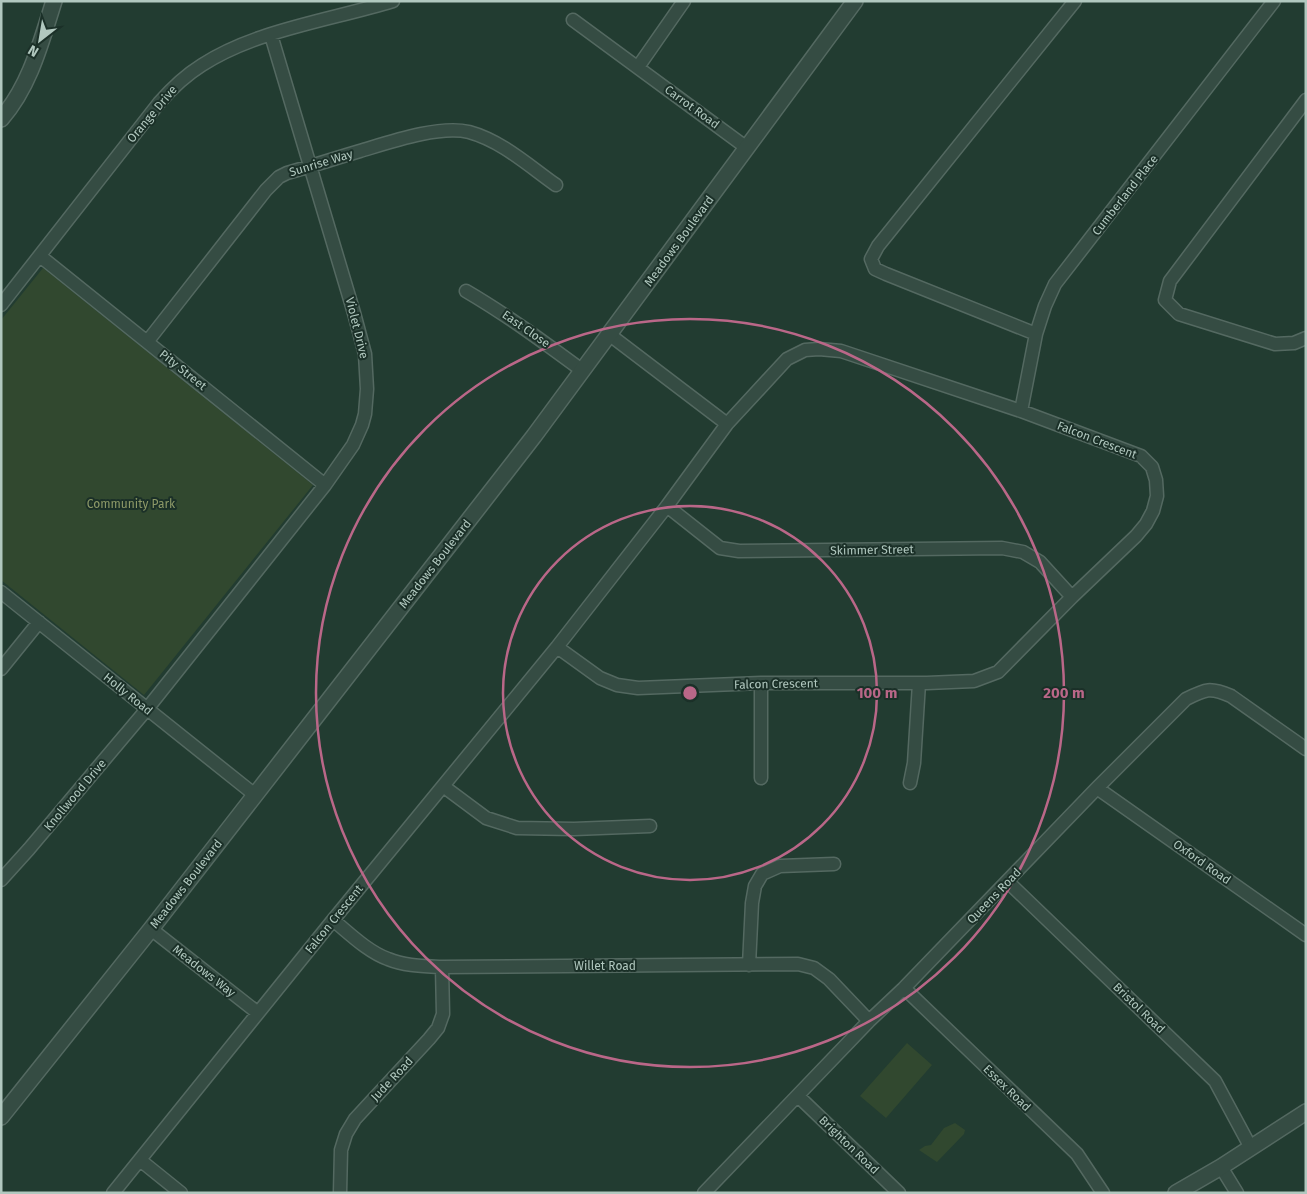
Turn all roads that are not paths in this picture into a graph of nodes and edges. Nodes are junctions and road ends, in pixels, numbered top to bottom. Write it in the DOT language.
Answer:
graph roads {
  1 [pos="54,1"];
  2 [pos="393,1"];
  3 [pos="684,1"];
  4 [pos="855,1"];
  5 [pos="1074,1"];
  6 [pos="1274,1"];
  7 [pos="573,20"];
  8 [pos="271,35"];
  9 [pos="638,67"];
  10 [pos="1306,100"];
  11 [pos="1,119"];
  12 [pos="747,148"];
  13 [pos="310,166"];
  14 [pos="556,185"];
  15 [pos="40,256"];
  16 [pos="466,291"];
  17 [pos="1,305"];
  18 [pos="1036,334"];
  19 [pos="610,335"];
  20 [pos="1306,338"];
  21 [pos="147,342"];
  22 [pos="583,371"];
  23 [pos="1021,411"];
  24 [pos="727,424"];
  25 [pos="325,484"];
  26 [pos="667,506"];
  27 [pos="1,592"];
  28 [pos="1072,597"];
  29 [pos="39,622"];
  30 [pos="557,647"];
  31 [pos="1,669"];
  32 [pos="761,683"];
  33 [pos="919,683"];
  34 [pos="147,708"];
  35 [pos="1306,749"];
  36 [pos="761,778"];
  37 [pos="910,783"];
  38 [pos="443,786"];
  39 [pos="1097,788"];
  40 [pos="255,795"];
  41 [pos="650,826"];
  42 [pos="834,864"];
  43 [pos="1,880"];
  44 [pos="1008,882"];
  45 [pos="333,920"];
  46 [pos="151,929"];
  47 [pos="1306,936"];
  48 [pos="749,965"];
  49 [pos="442,967"];
  50 [pos="904,988"];
  51 [pos="258,1013"];
  52 [pos="869,1021"];
  53 [pos="798,1096"];
  54 [pos="1306,1112"];
  55 [pos="1,1116"];
  56 [pos="1251,1148"];
  57 [pos="140,1160"];
  58 [pos="1221,1167"];
  59 [pos="113,1193"];
  60 [pos="181,1193"];
  61 [pos="340,1193"];
  62 [pos="704,1193"];
  63 [pos="899,1193"];
  64 [pos="1103,1193"];
  65 [pos="1176,1193"];
  66 [pos="1237,1193"];
  1 -- 11 [label="street"];
  2 -- 8 [label="street, Orange Drive"];
  3 -- 9 [label="street"];
  4 -- 12 [label="street, Meadows Boulevard"];
  5 -- 18 [label="street"];
  6 -- 18 [label="street, Cumberland Place"];
  7 -- 9 [label="street, Carrot Road"];
  8 -- 13 [label="street, Violet Drive"];
  8 -- 15 [label="street, Orange Drive"];
  9 -- 12 [label="street, Carrot Road"];
  10 -- 20 [label="street"];
  12 -- 19 [label="street, Meadows Boulevard"];
  13 -- 14 [label="street, Sunrise Way"];
  13 -- 21 [label="street, Sunrise Way"];
  13 -- 25 [label="street, Violet Drive"];
  15 -- 17 [label="street, Orange Drive"];
  15 -- 21 [label="street, Pity Street"];
  16 -- 22 [label="street, East Close"];
  18 -- 23 [label="street, Cumberland Place"];
  19 -- 22 [label="street, Meadows Boulevard"];
  19 -- 24 [label="street"];
  21 -- 25 [label="street, Pity Street"];
  22 -- 40 [label="street, Meadows Boulevard"];
  23 -- 24 [label="street, Falcon Crescent"];
  23 -- 28 [label="street, Falcon Crescent"];
  24 -- 26 [label="street, Falcon Crescent"];
  25 -- 34 [label="street, Violet Drive"];
  26 -- 28 [label="street, Skimmer Street"];
  26 -- 30 [label="street, Falcon Crescent"];
  27 -- 29 [label="street, Holly Road"];
  28 -- 33 [label="street, Falcon Crescent"];
  29 -- 31 [label="street"];
  29 -- 34 [label="street, Holly Road"];
  30 -- 32 [label="street, Falcon Crescent"];
  30 -- 38 [label="street, Falcon Crescent"];
  32 -- 33 [label="street, Falcon Crescent"];
  32 -- 36 [label="street"];
  33 -- 37 [label="street"];
  34 -- 40 [label="street, Holly Road"];
  34 -- 43 [label="street, Knollwood Drive"];
  35 -- 39 [label="street, Queens Road"];
  38 -- 41 [label="street"];
  38 -- 45 [label="street, Falcon Crescent"];
  39 -- 44 [label="street, Queens Road"];
  39 -- 47 [label="street, Oxford Road"];
  40 -- 46 [label="street, Meadows Boulevard"];
  42 -- 48 [label="street"];
  44 -- 50 [label="street, Queens Road"];
  44 -- 56 [label="street, Bristol Road"];
  45 -- 49 [label="street, Willet Road"];
  45 -- 51 [label="street, Falcon Crescent"];
  46 -- 51 [label="street, Meadows Way"];
  46 -- 55 [label="street, Meadows Boulevard"];
  48 -- 49 [label="street, Willet Road"];
  48 -- 52 [label="street, Willet Road"];
  49 -- 61 [label="street, Jude Road"];
  50 -- 52 [label="street, Queens Road"];
  50 -- 64 [label="street, Essex Road"];
  51 -- 57 [label="street, Falcon Crescent"];
  52 -- 53 [label="street, Queens Road"];
  53 -- 62 [label="street, Queens Road"];
  53 -- 63 [label="street, Brighton Road"];
  54 -- 56 [label="street"];
  56 -- 58 [label="street"];
  57 -- 59 [label="street, Falcon Crescent"];
  57 -- 60 [label="street"];
  58 -- 65 [label="street"];
  58 -- 66 [label="street"];
}
